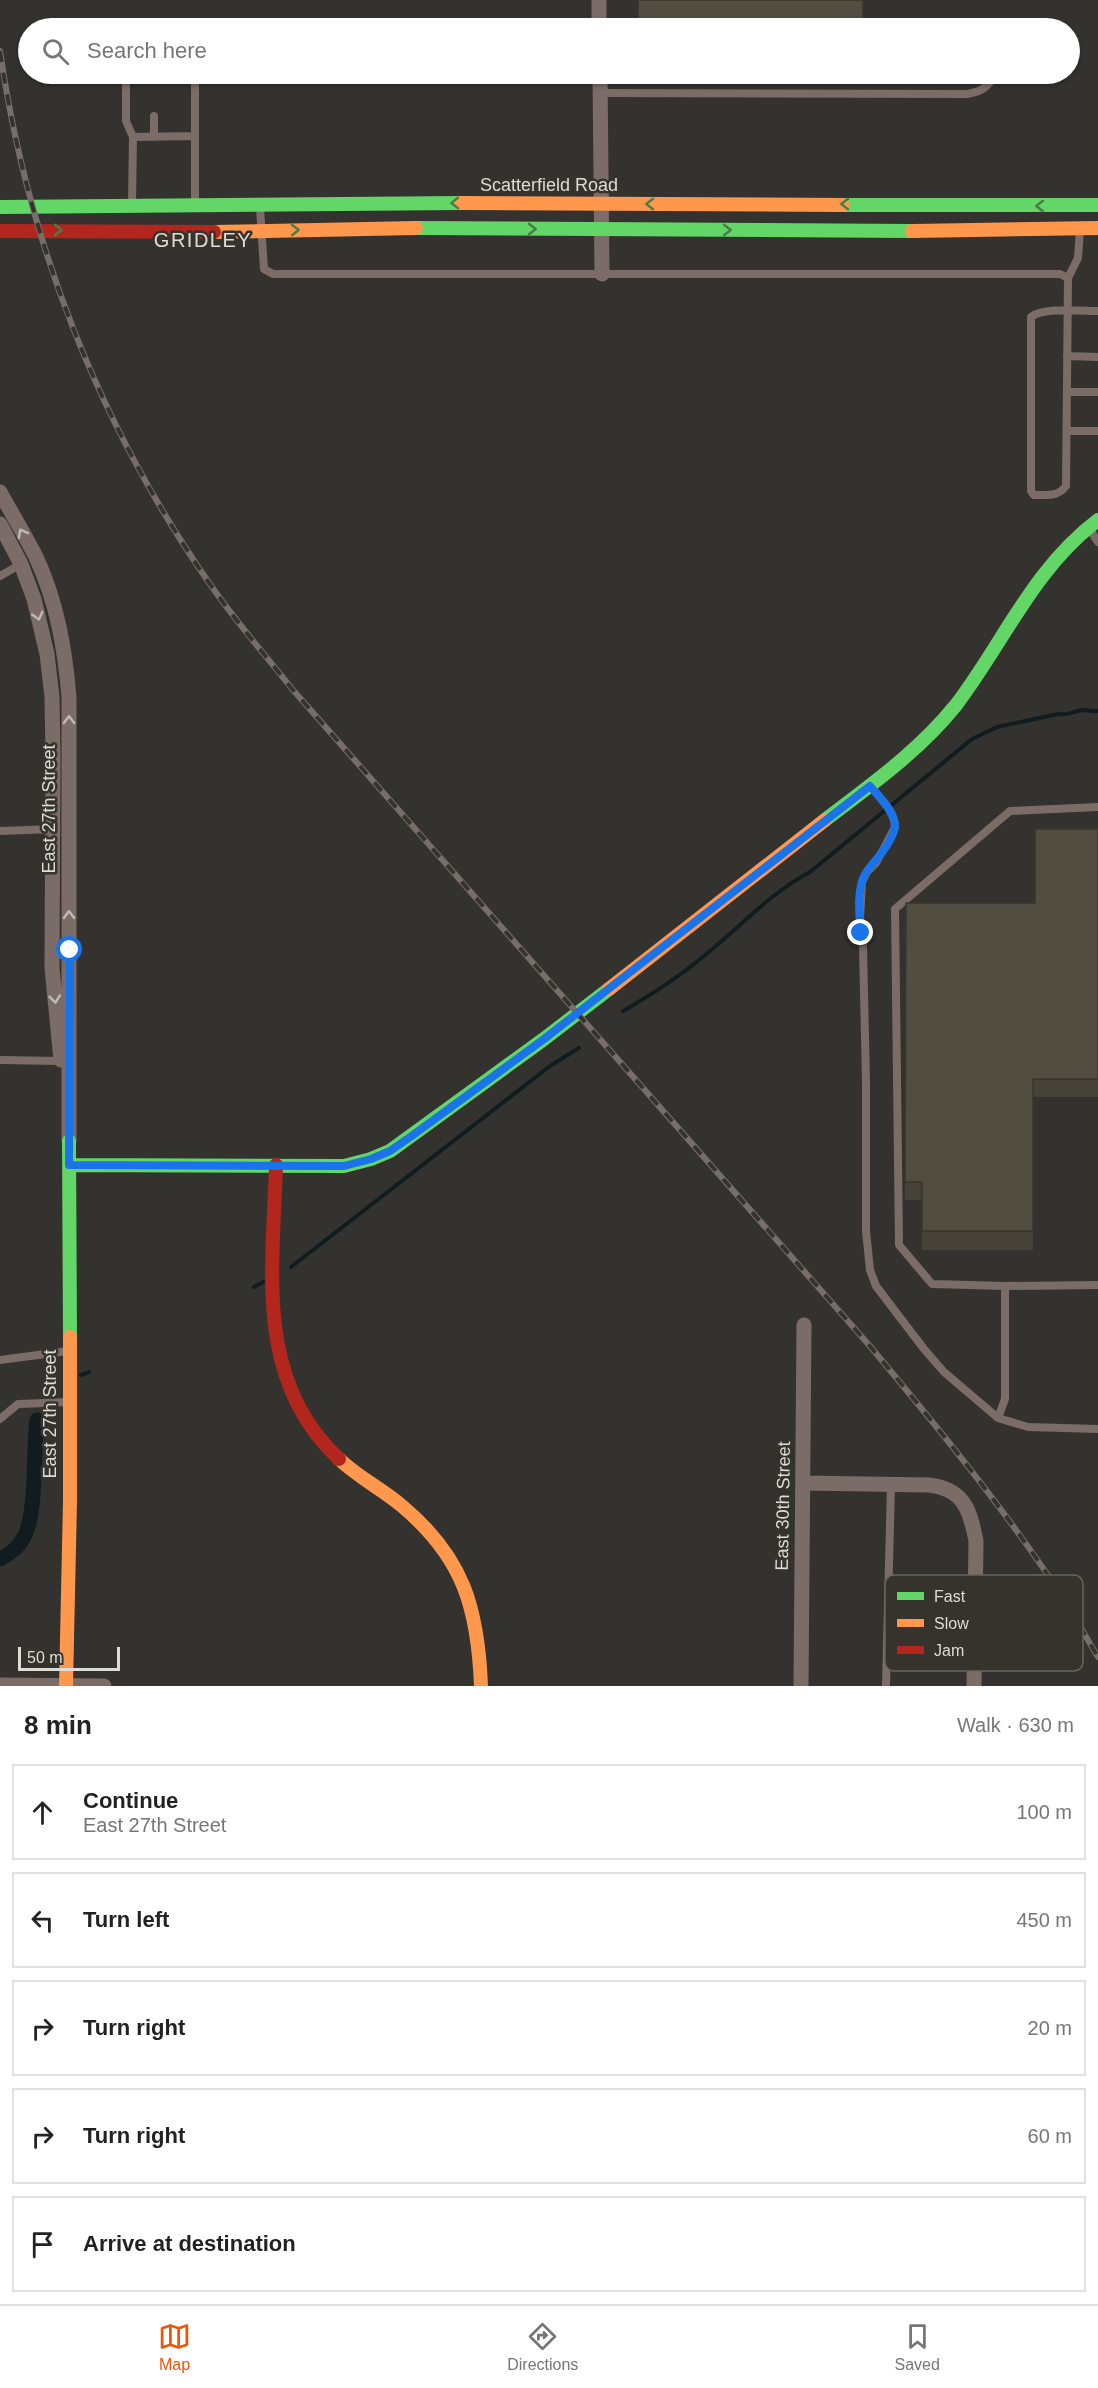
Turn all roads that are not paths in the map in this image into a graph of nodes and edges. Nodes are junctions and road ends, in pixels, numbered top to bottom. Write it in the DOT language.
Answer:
graph roads {
  1 [pos="599,0"];
  2 [pos="599,18"];
  3 [pos="126,84"];
  4 [pos="195,84"];
  5 [pos="600,84"];
  6 [pos="989,84"];
  7 [pos="600,93"];
  8 [pos="153,116"];
  9 [pos="195,136"];
  10 [pos="133,137"];
  11 [pos="154,137"];
  12 [pos="601,203"];
  13 [pos="260,204"];
  14 [pos="195,205"];
  15 [pos="1098,205"];
  16 [pos="132,206"];
  17 [pos="0,207"];
  18 [pos="1080,228"];
  19 [pos="1098,228"];
  20 [pos="601,229"];
  21 [pos="0,231"];
  22 [pos="260,231"];
  23 [pos="602,274"];
  24 [pos="1068,278"];
  25 [pos="1067,311"];
  26 [pos="1098,311"];
  27 [pos="1067,356"];
  28 [pos="1098,357"];
  29 [pos="1067,392"];
  30 [pos="1098,392"];
  31 [pos="1066,431"];
  32 [pos="1098,431"];
  33 [pos="0,492"];
  34 [pos="1093,523"];
  35 [pos="0,524"];
  36 [pos="1098,542"];
  37 [pos="36,558"];
  38 [pos="21,564"];
  39 [pos="0,576"];
  40 [pos="870,786"];
  41 [pos="1098,807"];
  42 [pos="52,829"];
  43 [pos="69,829"];
  44 [pos="0,831"];
  45 [pos="0,1060"];
  46 [pos="61,1061"];
  47 [pos="69,1141"];
  48 [pos="69,1165"];
  49 [pos="276,1165"];
  50 [pos="1098,1285"];
  51 [pos="1005,1286"];
  52 [pos="804,1325"];
  53 [pos="69,1350"];
  54 [pos="0,1360"];
  55 [pos="70,1402"];
  56 [pos="998,1418"];
  57 [pos="0,1419"];
  58 [pos="1098,1430"];
  59 [pos="802,1483"];
  60 [pos="891,1483"];
  61 [pos="889,1575"];
  62 [pos="976,1575"];
  63 [pos="886,1671"];
  64 [pos="974,1671"];
  65 [pos="0,1685"];
  66 [pos="66,1686"];
  67 [pos="104,1686"];
  68 [pos="481,1686"];
  69 [pos="801,1686"];
  70 [pos="886,1686"];
  71 [pos="974,1686"];
  1 -- 2 [label="street"];
  3 -- 10 [label="lane"];
  4 -- 9 [label="lane"];
  5 -- 7 [label="street"];
  6 -- 7 [label="lane"];
  7 -- 12 [label="street"];
  8 -- 11 [label="lane"];
  9 -- 11 [label="lane"];
  9 -- 14 [label="lane"];
  10 -- 11 [label="lane"];
  10 -- 16 [label="lane"];
  12 -- 13 [label="street, Scatterfield Road, one-way"];
  15 -- 12 [label="street, Scatterfield Road, one-way"];
  12 -- 20 [label="street"];
  13 -- 14 [label="street, Scatterfield Road"];
  13 -- 22 [label="lane"];
  14 -- 16 [label="street, Scatterfield Road"];
  16 -- 17 [label="street, Scatterfield Road"];
  18 -- 19 [label="street"];
  20 -- 18 [label="street, one-way"];
  18 -- 24 [label="lane"];
  22 -- 20 [label="street, one-way"];
  20 -- 23 [label="street"];
  21 -- 22 [label="street, one-way"];
  22 -- 23 [label="lane"];
  23 -- 24 [label="lane"];
  24 -- 25 [label="lane"];
  25 -- 26 [label="lane"];
  25 -- 27 [label="lane"];
  25 -- 31 [label="lane"];
  27 -- 28 [label="lane"];
  27 -- 29 [label="lane"];
  29 -- 30 [label="lane"];
  29 -- 31 [label="lane"];
  31 -- 32 [label="lane"];
  37 -- 33 [label="street, East 27th Street, one-way"];
  34 -- 36 [label="lane"];
  34 -- 40 [label="street"];
  35 -- 38 [label="street, East 27th Street"];
  37 -- 38 [label="lane"];
  43 -- 37 [label="street, East 27th Street, one-way"];
  38 -- 39 [label="lane"];
  38 -- 42 [label="street, East 27th Street, one-way"];
  40 -- 49 [label="street"];
  40 -- 56 [label="lane"];
  41 -- 51 [label="lane"];
  42 -- 43 [label="lane"];
  42 -- 44 [label="lane"];
  42 -- 46 [label="street, East 27th Street, one-way"];
  47 -- 43 [label="street, East 27th Street, one-way"];
  45 -- 46 [label="lane"];
  46 -- 47 [label="street, East 27th Street"];
  47 -- 48 [label="street, East 27th Street"];
  48 -- 49 [label="street"];
  48 -- 53 [label="street, East 27th Street"];
  49 -- 68 [label="street"];
  50 -- 51 [label="lane"];
  51 -- 56 [label="lane"];
  52 -- 59 [label="street, East 30th Street"];
  53 -- 54 [label="lane"];
  53 -- 55 [label="street, East 27th Street"];
  55 -- 57 [label="lane"];
  55 -- 66 [label="street, East 27th Street"];
  56 -- 58 [label="lane"];
  59 -- 60 [label="street"];
  59 -- 69 [label="street, East 30th Street"];
  60 -- 61 [label="lane"];
  60 -- 62 [label="street"];
  63 -- 70 [label="lane"];
  64 -- 71 [label="street"];
  65 -- 66 [label="street"];
  66 -- 67 [label="street"];
}
